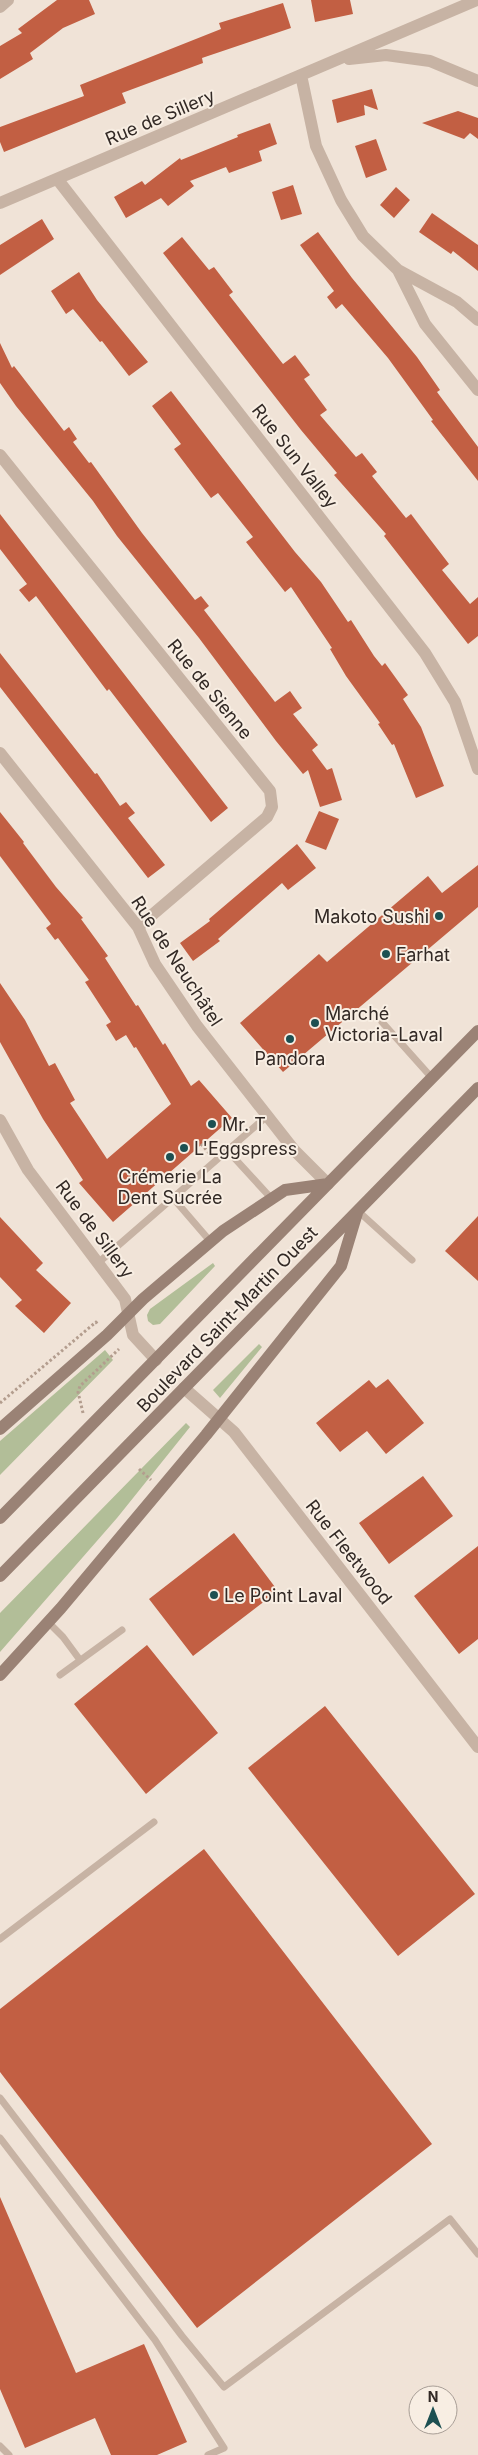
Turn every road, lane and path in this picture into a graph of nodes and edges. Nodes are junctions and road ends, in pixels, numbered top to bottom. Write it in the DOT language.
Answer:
graph roads {
  1 [pos="8,0"];
  2 [pos="477,0"];
  3 [pos="0,7"];
  4 [pos="334,61"];
  5 [pos="301,75"];
  6 [pos="478,81"];
  7 [pos="58,180"];
  8 [pos="0,203"];
  9 [pos="398,270"];
  10 [pos="478,320"];
  11 [pos="478,390"];
  12 [pos="0,456"];
  13 [pos="0,753"];
  14 [pos="478,769"];
  15 [pos="138,927"];
  16 [pos="382,1022"];
  17 [pos="478,1031"];
  18 [pos="432,1078"];
  19 [pos="478,1088"];
  20 [pos="267,1116"];
  21 [pos="0,1120"];
  22 [pos="228,1150"];
  23 [pos="328,1184"];
  24 [pos="173,1198"];
  25 [pos="271,1198"];
  26 [pos="358,1211"];
  27 [pos="210,1241"];
  28 [pos="412,1260"];
  29 [pos="98,1263"];
  30 [pos="128,1313"];
  31 [pos="99,1326"];
  32 [pos="119,1349"];
  33 [pos="156,1360"];
  34 [pos="184,1388"];
  35 [pos="81,1402"];
  36 [pos="0,1403"];
  37 [pos="219,1419"];
  38 [pos="0,1429"];
  39 [pos="139,1469"];
  40 [pos="151,1481"];
  41 [pos="0,1518"];
  42 [pos="0,1576"];
  43 [pos="48,1622"];
  44 [pos="122,1630"];
  45 [pos="80,1660"];
  46 [pos="0,1675"];
  47 [pos="60,1675"];
  48 [pos="478,1747"];
  49 [pos="154,1822"];
  50 [pos="0,1939"];
  51 [pos="0,2098"];
  52 [pos="0,2138"];
  53 [pos="478,2254"];
  54 [pos="0,2446"];
  55 [pos="9,2455"];
  56 [pos="208,2455"];
  1 -- 3 [label="street"];
  2 -- 4 [label="street, Rue de Sillery"];
  4 -- 5 [label="street, Rue de Sillery"];
  4 -- 6 [label="street, Rue de Sillery"];
  5 -- 7 [label="street, Rue de Sillery"];
  5 -- 9 [label="street"];
  7 -- 8 [label="street, Rue de Sillery"];
  7 -- 14 [label="street, Rue Sun Valley"];
  9 -- 10 [label="street"];
  9 -- 11 [label="street"];
  12 -- 15 [label="street, Rue de Sienne"];
  13 -- 15 [label="street, Rue de Neuchâtel"];
  15 -- 20 [label="street, Rue de Neuchâtel"];
  16 -- 18 [label="lane"];
  17 -- 18 [label="main road, Boulevard Saint-Martin Ouest"];
  18 -- 23 [label="main road, Boulevard Saint-Martin Ouest"];
  19 -- 26 [label="main road, Boulevard Saint-Martin Ouest"];
  20 -- 22 [label="lane"];
  20 -- 23 [label="street, Rue de Neuchâtel"];
  21 -- 29 [label="street, Rue de Sillery"];
  22 -- 24 [label="lane"];
  22 -- 25 [label="lane"];
  23 -- 25 [label="main road"];
  23 -- 33 [label="main road, Boulevard Saint-Martin Ouest"];
  24 -- 27 [label="lane"];
  24 -- 29 [label="lane"];
  25 -- 27 [label="main road"];
  26 -- 28 [label="lane"];
  26 -- 34 [label="main road, Boulevard Saint-Martin Ouest"];
  26 -- 37 [label="main road"];
  27 -- 30 [label="main road"];
  29 -- 30 [label="street, Rue de Sillery"];
  30 -- 33 [label="street, Rue de Sillery"];
  30 -- 38 [label="main road"];
  31 -- 36 [label="path"];
  32 -- 35 [label="path"];
  33 -- 41 [label="main road, Boulevard Saint-Martin Ouest"];
  34 -- 37 [label="street, Rue Fleetwood"];
  34 -- 42 [label="main road, Boulevard Saint-Martin Ouest"];
  37 -- 43 [label="main road"];
  37 -- 48 [label="street, Rue Fleetwood"];
  39 -- 40 [label="path"];
  43 -- 45 [label="lane"];
  43 -- 46 [label="main road"];
  44 -- 45 [label="lane"];
  45 -- 47 [label="lane"];
  49 -- 50 [label="lane"];
  51 -- 53 [label="lane"];
  52 -- 56 [label="lane"];
  54 -- 55 [label="lane"];
}
